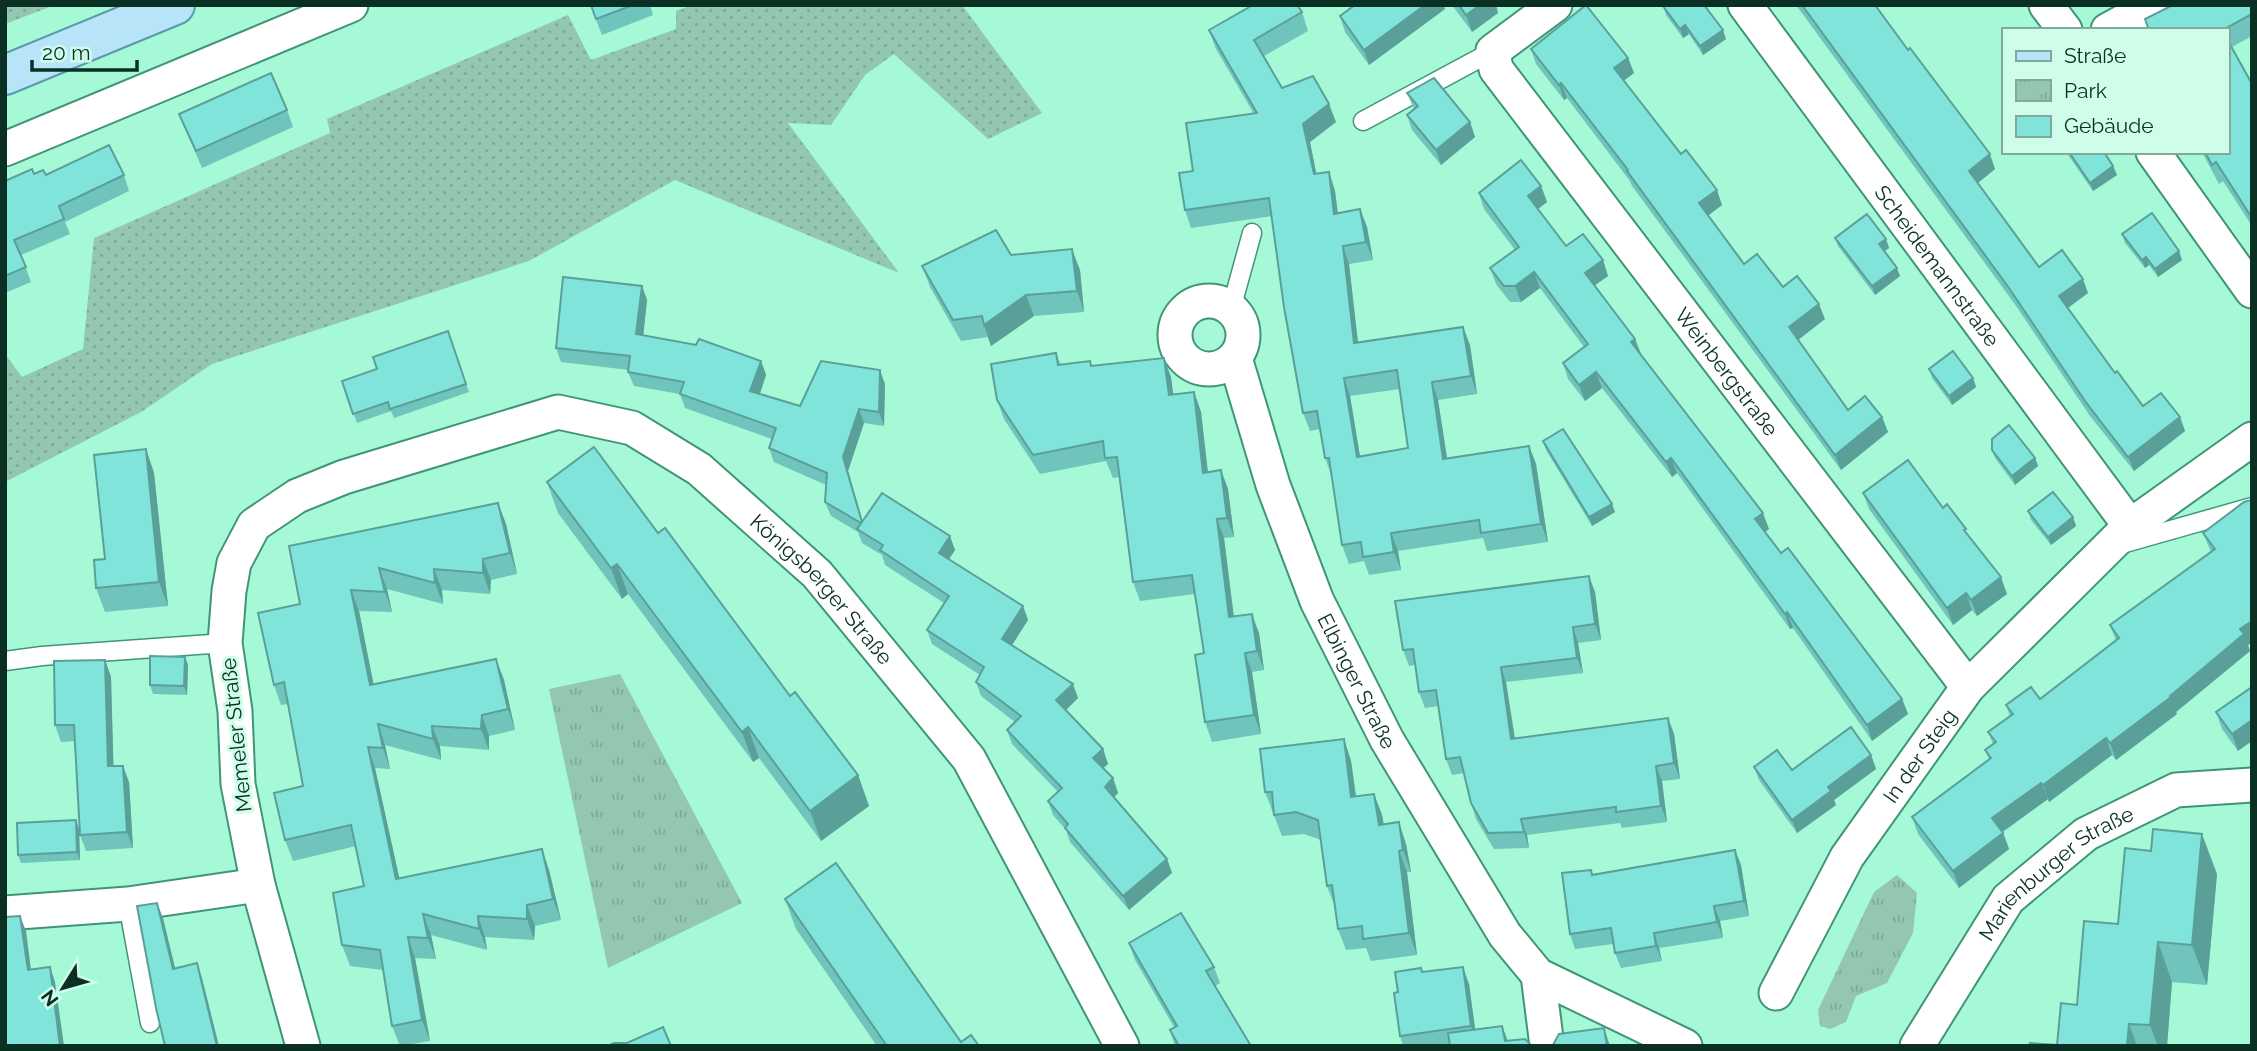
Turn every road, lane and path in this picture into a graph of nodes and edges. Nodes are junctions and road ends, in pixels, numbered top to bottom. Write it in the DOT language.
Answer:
graph roads {
  1 [pos="175,5"];
  2 [pos="351,5"];
  3 [pos="1555,5"];
  4 [pos="1745,5"];
  5 [pos="2046,5"];
  6 [pos="2154,5"];
  7 [pos="2063,28"];
  8 [pos="2112,28"];
  9 [pos="1493,51"];
  10 [pos="5,75"];
  11 [pos="1363,121"];
  12 [pos="5,149"];
  13 [pos="2154,154"];
  14 [pos="1252,233"];
  15 [pos="2252,291"];
  16 [pos="1231,309"];
  17 [pos="1235,358"];
  18 [pos="2252,439"];
  19 [pos="344,477"];
  20 [pos="2252,507"];
  21 [pos="2130,526"];
  22 [pos="2105,549"];
  23 [pos="225,643"];
  24 [pos="5,661"];
  25 [pos="1968,687"];
  26 [pos="2252,785"];
  27 [pos="258,885"];
  28 [pos="128,904"];
  29 [pos="5,913"];
  30 [pos="1538,975"];
  31 [pos="1776,993"];
  32 [pos="150,1023"];
  33 [pos="303,1046"];
  34 [pos="1122,1046"];
  35 [pos="1547,1046"];
  36 [pos="1685,1046"];
  37 [pos="1917,1046"];
  1 -- 10 [label="main road"];
  2 -- 12 [label="street"];
  3 -- 9 [label="street"];
  4 -- 21 [label="street, Scheidemannstraße"];
  5 -- 7 [label="street"];
  6 -- 8 [label="street"];
  9 -- 11 [label="lane"];
  9 -- 25 [label="street, Weinbergstraße"];
  13 -- 15 [label="street"];
  14 -- 16 [label="lane"];
  16 -- 17 [label="street, Elbinger Straße"];
  16 -- 17 [label="street"];
  17 -- 30 [label="street, Elbinger Straße"];
  18 -- 21 [label="street, In der Steig"];
  19 -- 23 [label="street, Memeler Straße"];
  19 -- 34 [label="street, Königsberger Straße"];
  20 -- 22 [label="lane, In der Steig"];
  21 -- 22 [label="street, In der Steig"];
  22 -- 25 [label="street, In der Steig"];
  23 -- 24 [label="lane"];
  23 -- 27 [label="street, Memeler Straße"];
  25 -- 31 [label="street, In der Steig"];
  26 -- 37 [label="street, Marienburger Straße"];
  27 -- 28 [label="street"];
  27 -- 33 [label="street, Memeler Straße"];
  28 -- 29 [label="street"];
  28 -- 32 [label="lane"];
  30 -- 35 [label="street"];
  30 -- 36 [label="street, Elbinger Straße"];
}
